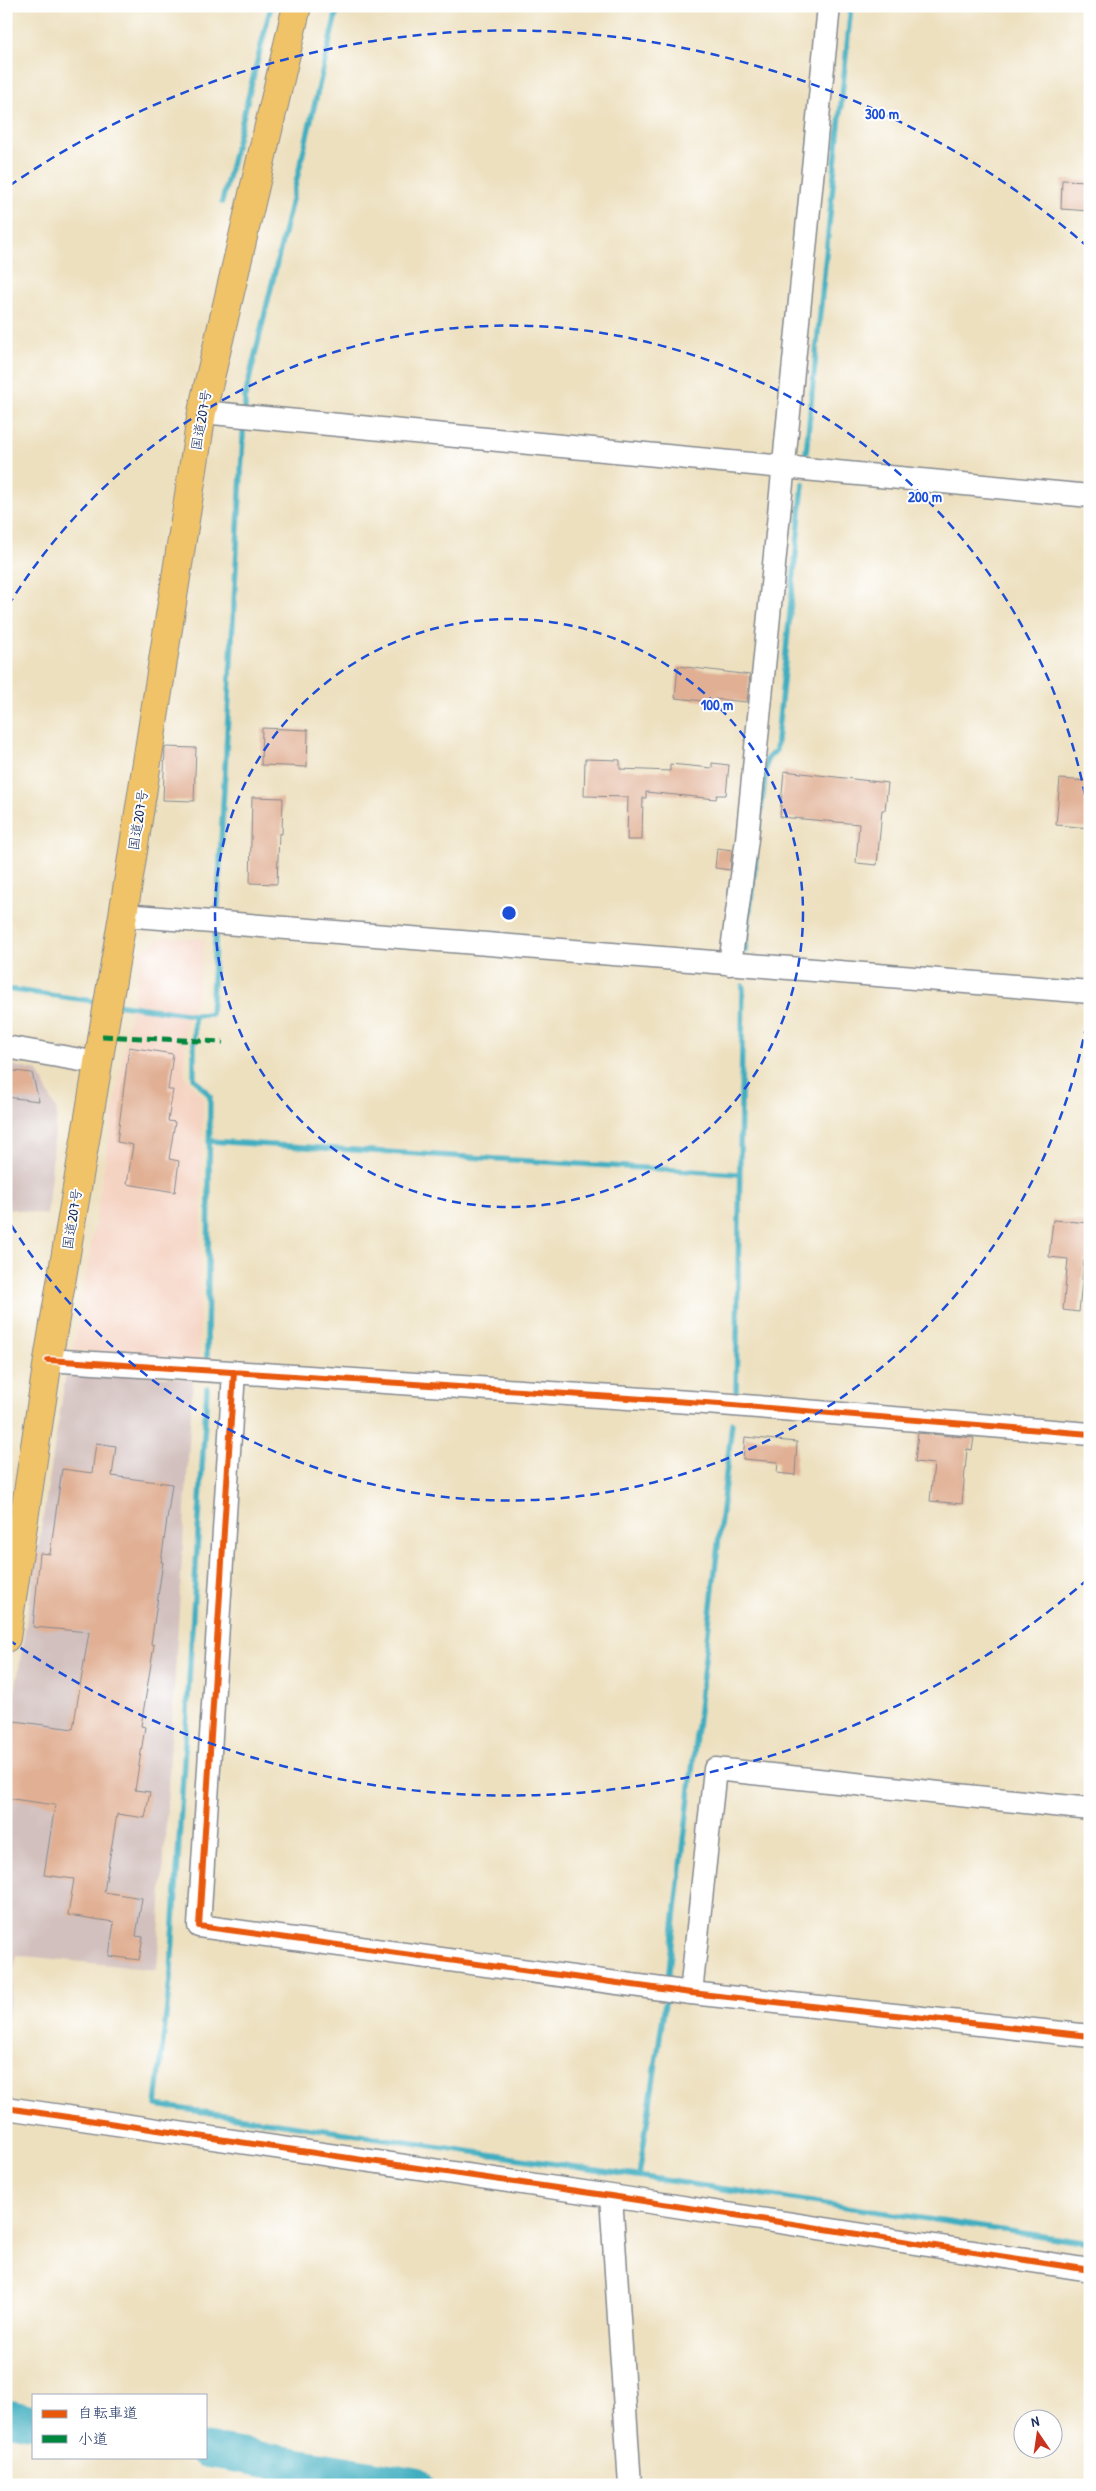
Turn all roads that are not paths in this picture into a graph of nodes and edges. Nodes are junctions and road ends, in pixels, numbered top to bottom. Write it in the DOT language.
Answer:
graph roads {
  1 [pos="298,6"];
  2 [pos="829,6"];
  3 [pos="202,412"];
  4 [pos="784,466"];
  5 [pos="1090,496"];
  6 [pos="123,915"];
  7 [pos="730,964"];
  8 [pos="1090,992"];
  9 [pos="6,1047"];
  10 [pos="98,1063"];
  11 [pos="48,1360"];
  12 [pos="234,1372"];
  13 [pos="1090,1434"];
  14 [pos="6,1638"];
  15 [pos="1090,1808"];
  16 [pos="691,1993"];
  17 [pos="1090,2036"];
  18 [pos="6,2108"];
  19 [pos="611,2196"];
  20 [pos="1090,2270"];
  21 [pos="630,2485"];
  1 -- 3 [label="highway, 国道207号"];
  2 -- 4 [label="street"];
  3 -- 4 [label="street"];
  3 -- 6 [label="highway, 国道207号"];
  4 -- 5 [label="street"];
  4 -- 7 [label="street"];
  6 -- 7 [label="street"];
  6 -- 10 [label="highway, 国道207号"];
  7 -- 8 [label="street"];
  9 -- 10 [label="street"];
  10 -- 11 [label="highway, 国道207号"];
  11 -- 12 [label="street"];
  11 -- 14 [label="highway, 国道207号"];
  12 -- 13 [label="street"];
  12 -- 16 [label="street"];
  15 -- 16 [label="street"];
  16 -- 17 [label="street"];
  18 -- 19 [label="street"];
  19 -- 20 [label="street"];
  19 -- 21 [label="street"];
}
